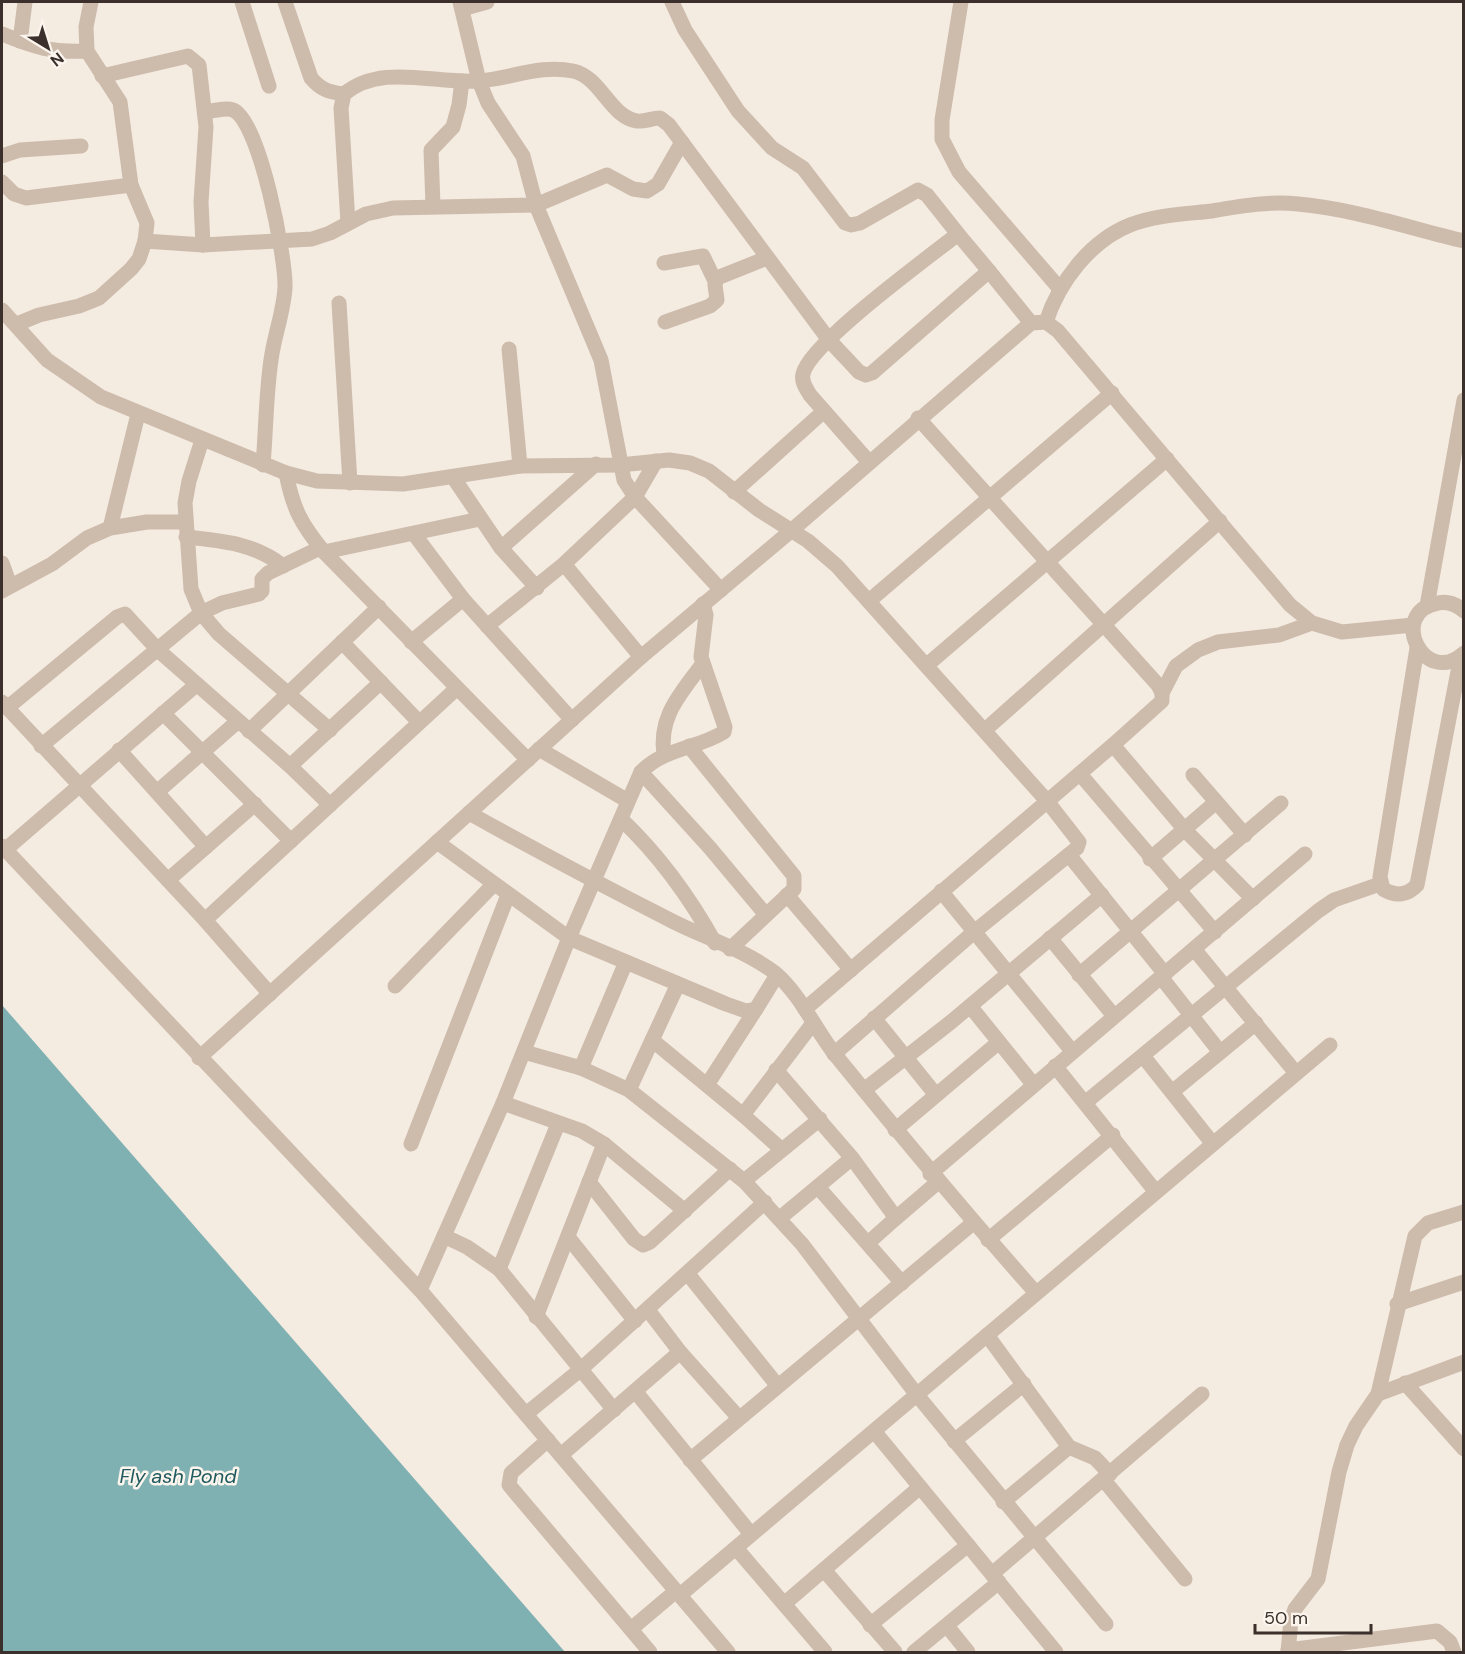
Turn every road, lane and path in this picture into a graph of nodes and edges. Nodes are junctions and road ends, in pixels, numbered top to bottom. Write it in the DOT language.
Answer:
graph roads {
  1 [pos="25,2"];
  2 [pos="91,2"];
  3 [pos="242,2"];
  4 [pos="285,2"];
  5 [pos="487,2"];
  6 [pos="672,2"];
  7 [pos="961,2"];
  8 [pos="461,5"];
  9 [pos="2,34"];
  10 [pos="20,41"];
  11 [pos="87,51"];
  12 [pos="102,76"];
  13 [pos="462,81"];
  14 [pos="479,81"];
  15 [pos="269,86"];
  16 [pos="344,94"];
  17 [pos="206,112"];
  18 [pos="682,142"];
  19 [pos="81,146"];
  20 [pos="2,156"];
  21 [pos="2,182"];
  22 [pos="131,184"];
  23 [pos="536,205"];
  24 [pos="433,206"];
  25 [pos="348,223"];
  26 [pos="958,234"];
  27 [pos="279,241"];
  28 [pos="1464,241"];
  29 [pos="145,242"];
  30 [pos="202,245"];
  31 [pos="767,258"];
  32 [pos="664,263"];
  33 [pos="988,271"];
  34 [pos="715,282"];
  35 [pos="1060,289"];
  36 [pos="339,303"];
  37 [pos="2,310"];
  38 [pos="665,322"];
  39 [pos="1039,322"];
  40 [pos="17,324"];
  41 [pos="829,340"];
  42 [pos="509,349"];
  43 [pos="1112,393"];
  44 [pos="1464,400"];
  45 [pos="824,411"];
  46 [pos="138,414"];
  47 [pos="918,418"];
  48 [pos="202,440"];
  49 [pos="1167,459"];
  50 [pos="656,461"];
  51 [pos="869,462"];
  52 [pos="596,464"];
  53 [pos="263,465"];
  54 [pos="620,465"];
  55 [pos="520,466"];
  56 [pos="286,473"];
  57 [pos="453,477"];
  58 [pos="350,483"];
  59 [pos="734,492"];
  60 [pos="635,498"];
  61 [pos="991,498"];
  62 [pos="480,519"];
  63 [pos="1220,521"];
  64 [pos="110,528"];
  65 [pos="186,529"];
  66 [pos="792,530"];
  67 [pos="414,534"];
  68 [pos="501,548"];
  69 [pos="322,550"];
  70 [pos="1047,562"];
  71 [pos="2,563"];
  72 [pos="564,564"];
  73 [pos="283,566"];
  74 [pos="6,588"];
  75 [pos="537,588"];
  76 [pos="721,590"];
  77 [pos="463,599"];
  78 [pos="869,601"];
  79 [pos="703,604"];
  80 [pos="1427,606"];
  81 [pos="379,607"];
  82 [pos="1464,611"];
  83 [pos="201,613"];
  84 [pos="1312,623"];
  85 [pos="1103,625"];
  86 [pos="1413,625"];
  87 [pos="487,626"];
  88 [pos="342,642"];
  89 [pos="411,642"];
  90 [pos="1417,648"];
  91 [pos="158,650"];
  92 [pos="1462,655"];
  93 [pos="641,657"];
  94 [pos="703,663"];
  95 [pos="927,665"];
  96 [pos="381,682"];
  97 [pos="196,684"];
  98 [pos="456,689"];
  99 [pos="1162,693"];
  100 [pos="288,694"];
  101 [pos="4,705"];
  102 [pos="163,713"];
  103 [pos="572,720"];
  104 [pos="418,722"];
  105 [pos="243,727"];
  106 [pos="330,730"];
  107 [pos="984,730"];
  108 [pos="1113,745"];
  109 [pos="41,746"];
  110 [pos="689,746"];
  111 [pos="539,749"];
  112 [pos="119,750"];
  113 [pos="203,752"];
  114 [pos="664,755"];
  115 [pos="528,760"];
  116 [pos="290,766"];
  117 [pos="641,772"];
  118 [pos="1080,774"];
  119 [pos="1193,775"];
  120 [pos="79,785"];
  121 [pos="157,792"];
  122 [pos="627,801"];
  123 [pos="1047,801"];
  124 [pos="1216,802"];
  125 [pos="1281,803"];
  126 [pos="255,804"];
  127 [pos="330,805"];
  128 [pos="469,813"];
  129 [pos="621,819"];
  130 [pos="1185,830"];
  131 [pos="1245,835"];
  132 [pos="291,841"];
  133 [pos="437,842"];
  134 [pos="206,847"];
  135 [pos="3,848"];
  136 [pos="1305,854"];
  137 [pos="1069,855"];
  138 [pos="1150,859"];
  139 [pos="1216,862"];
  140 [pos="168,880"];
  141 [pos="593,881"];
  142 [pos="494,884"];
  143 [pos="1380,884"];
  144 [pos="941,891"];
  145 [pos="1178,893"];
  146 [pos="508,895"];
  147 [pos="787,895"];
  148 [pos="1102,895"];
  149 [pos="1253,898"];
  150 [pos="766,915"];
  151 [pos="205,920"];
  152 [pos="974,932"];
  153 [pos="1132,932"];
  154 [pos="1215,932"];
  155 [pos="569,938"];
  156 [pos="1050,938"];
  157 [pos="723,946"];
  158 [pos="1194,949"];
  159 [pos="626,962"];
  160 [pos="850,970"];
  161 [pos="1008,973"];
  162 [pos="777,975"];
  163 [pos="1079,975"];
  164 [pos="1163,976"];
  165 [pos="678,984"];
  166 [pos="395,986"];
  167 [pos="1227,988"];
  168 [pos="270,994"];
  169 [pos="970,1006"];
  170 [pos="756,1009"];
  171 [pos="809,1016"];
  172 [pos="1114,1016"];
  173 [pos="1192,1016"];
  174 [pos="874,1018"];
  175 [pos="1256,1023"];
  176 [pos="652,1040"];
  177 [pos="999,1042"];
  178 [pos="1330,1045"];
  179 [pos="1072,1051"];
  180 [pos="524,1052"];
  181 [pos="1220,1052"];
  182 [pos="834,1054"];
  183 [pos="1143,1056"];
  184 [pos="200,1058"];
  185 [pos="905,1058"];
  186 [pos="1055,1066"];
  187 [pos="581,1068"];
  188 [pos="776,1070"];
  189 [pos="1296,1074"];
  190 [pos="1034,1084"];
  191 [pos="707,1085"];
  192 [pos="628,1090"];
  193 [pos="864,1090"];
  194 [pos="1172,1092"];
  195 [pos="936,1095"];
  196 [pos="1086,1102"];
  197 [pos="503,1103"];
  198 [pos="743,1115"];
  199 [pos="820,1119"];
  200 [pos="558,1124"];
  201 [pos="895,1130"];
  202 [pos="1113,1135"];
  203 [pos="411,1144"];
  204 [pos="604,1144"];
  205 [pos="1213,1144"];
  206 [pos="781,1149"];
  207 [pos="852,1158"];
  208 [pos="730,1169"];
  209 [pos="934,1178"];
  210 [pos="744,1181"];
  211 [pos="589,1182"];
  212 [pos="818,1187"];
  213 [pos="1156,1192"];
  214 [pos="765,1202"];
  215 [pos="685,1211"];
  216 [pos="1464,1212"];
  217 [pos="780,1218"];
  218 [pos="896,1218"];
  219 [pos="973,1223"];
  220 [pos="444,1236"];
  221 [pos="568,1237"];
  222 [pos="988,1240"];
  223 [pos="868,1243"];
  224 [pos="499,1269"];
  225 [pos="688,1274"];
  226 [pos="1464,1282"];
  227 [pos="902,1283"];
  228 [pos="420,1290"];
  229 [pos="1036,1293"];
  230 [pos="1397,1305"];
  231 [pos="648,1310"];
  232 [pos="536,1317"];
  233 [pos="858,1318"];
  234 [pos="635,1321"];
  235 [pos="987,1335"];
  236 [pos="680,1352"];
  237 [pos="1464,1362"];
  238 [pos="580,1370"];
  239 [pos="1406,1383"];
  240 [pos="1024,1384"];
  241 [pos="777,1385"];
  242 [pos="635,1391"];
  243 [pos="1202,1394"];
  244 [pos="1378,1394"];
  245 [pos="916,1395"];
  246 [pos="614,1410"];
  247 [pos="526,1414"];
  248 [pos="739,1418"];
  249 [pos="874,1431"];
  250 [pos="548,1440"];
  251 [pos="954,1441"];
  252 [pos="1070,1447"];
  253 [pos="1464,1449"];
  254 [pos="561,1455"];
  255 [pos="690,1460"];
  256 [pos="1107,1476"];
  257 [pos="921,1487"];
  258 [pos="1003,1502"];
  259 [pos="751,1534"];
  260 [pos="1034,1539"];
  261 [pos="968,1545"];
  262 [pos="736,1548"];
  263 [pos="824,1570"];
  264 [pos="996,1578"];
  265 [pos="1185,1579"];
  266 [pos="678,1593"];
  267 [pos="784,1604"];
  268 [pos="1106,1624"];
  269 [pos="870,1625"];
  270 [pos="946,1626"];
  271 [pos="631,1629"];
  272 [pos="1288,1651"];
  273 [pos="728,1652"];
  274 [pos="650,1653"];
  275 [pos="825,1653"];
  276 [pos="895,1653"];
  277 [pos="914,1653"];
  278 [pos="968,1653"];
  279 [pos="1056,1653"];
  280 [pos="1454,1653"];
  1 -- 10 [label="street"];
  2 -- 11 [label="street"];
  3 -- 15 [label="street"];
  4 -- 16 [label="street"];
  5 -- 8 [label="street"];
  6 -- 26 [label="street"];
  7 -- 35 [label="street"];
  8 -- 14 [label="street"];
  9 -- 10 [label="street"];
  10 -- 11 [label="street"];
  11 -- 12 [label="street"];
  12 -- 17 [label="street"];
  12 -- 22 [label="street"];
  13 -- 14 [label="street"];
  13 -- 16 [label="street"];
  13 -- 24 [label="street"];
  14 -- 18 [label="street"];
  14 -- 23 [label="street"];
  16 -- 25 [label="street"];
  17 -- 27 [label="street"];
  17 -- 30 [label="street"];
  18 -- 23 [label="street"];
  18 -- 31 [label="street"];
  19 -- 20 [label="street"];
  21 -- 22 [label="street"];
  22 -- 29 [label="street"];
  23 -- 24 [label="street"];
  23 -- 54 [label="street"];
  24 -- 25 [label="street"];
  25 -- 27 [label="street"];
  26 -- 33 [label="street"];
  26 -- 41 [label="street"];
  27 -- 30 [label="street"];
  27 -- 53 [label="street"];
  28 -- 35 [label="street"];
  29 -- 30 [label="street"];
  29 -- 40 [label="street"];
  31 -- 34 [label="street"];
  31 -- 41 [label="street"];
  32 -- 34 [label="street"];
  33 -- 39 [label="street"];
  33 -- 41 [label="street"];
  34 -- 38 [label="street"];
  35 -- 39 [label="street"];
  36 -- 58 [label="street"];
  37 -- 40 [label="street"];
  39 -- 43 [label="street"];
  39 -- 47 [label="street"];
  40 -- 46 [label="street"];
  41 -- 45 [label="street"];
  42 -- 55 [label="street"];
  43 -- 49 [label="street"];
  43 -- 61 [label="street"];
  44 -- 80 [label="street"];
  45 -- 51 [label="street"];
  45 -- 59 [label="street"];
  46 -- 48 [label="street"];
  46 -- 64 [label="street"];
  47 -- 51 [label="street"];
  47 -- 61 [label="street"];
  48 -- 53 [label="street"];
  48 -- 65 [label="street"];
  49 -- 63 [label="street"];
  49 -- 70 [label="street"];
  50 -- 54 [label="street"];
  50 -- 59 [label="street"];
  50 -- 60 [label="street"];
  51 -- 66 [label="street"];
  52 -- 54 [label="street"];
  52 -- 55 [label="street"];
  52 -- 68 [label="street"];
  53 -- 56 [label="street"];
  54 -- 60 [label="street"];
  55 -- 57 [label="street"];
  56 -- 58 [label="street"];
  56 -- 69 [label="street"];
  57 -- 58 [label="street"];
  57 -- 62 [label="street"];
  59 -- 66 [label="street"];
  60 -- 72 [label="street"];
  60 -- 76 [label="street"];
  61 -- 70 [label="street"];
  61 -- 78 [label="street"];
  62 -- 67 [label="street"];
  62 -- 68 [label="street"];
  63 -- 84 [label="street"];
  63 -- 85 [label="street"];
  64 -- 65 [label="street"];
  64 -- 74 [label="street"];
  65 -- 73 [label="street"];
  65 -- 83 [label="street"];
  66 -- 76 [label="street"];
  66 -- 78 [label="street"];
  67 -- 69 [label="street"];
  67 -- 77 [label="street"];
  68 -- 75 [label="street"];
  69 -- 73 [label="street"];
  69 -- 81 [label="street"];
  70 -- 85 [label="street"];
  70 -- 95 [label="street"];
  71 -- 74 [label="street"];
  72 -- 75 [label="street"];
  72 -- 93 [label="street"];
  73 -- 83 [label="street"];
  75 -- 87 [label="street"];
  76 -- 79 [label="street"];
  77 -- 87 [label="street"];
  77 -- 89 [label="street"];
  78 -- 95 [label="street"];
  79 -- 93 [label="street"];
  79 -- 94 [label="street"];
  80 -- 82 [label="street"];
  80 -- 86 [label="street"];
  81 -- 88 [label="street"];
  81 -- 89 [label="street"];
  83 -- 91 [label="street"];
  83 -- 100 [label="street"];
  84 -- 86 [label="street"];
  84 -- 99 [label="street"];
  85 -- 99 [label="street"];
  85 -- 107 [label="street"];
  86 -- 90 [label="street"];
  87 -- 103 [label="street"];
  88 -- 96 [label="street"];
  88 -- 100 [label="street"];
  89 -- 98 [label="street"];
  90 -- 92 [label="street"];
  90 -- 143 [label="street"];
  91 -- 97 [label="street"];
  91 -- 101 [label="street"];
  91 -- 109 [label="street"];
  92 -- 143 [label="street"];
  93 -- 103 [label="street"];
  94 -- 110 [label="street"];
  94 -- 114 [label="street"];
  95 -- 107 [label="street"];
  96 -- 104 [label="street"];
  96 -- 106 [label="street"];
  97 -- 102 [label="street"];
  97 -- 105 [label="street"];
  98 -- 104 [label="street"];
  98 -- 115 [label="street"];
  99 -- 108 [label="street"];
  100 -- 105 [label="street"];
  100 -- 106 [label="street"];
  101 -- 109 [label="street"];
  102 -- 112 [label="street"];
  102 -- 113 [label="street"];
  103 -- 111 [label="street"];
  104 -- 127 [label="street"];
  105 -- 113 [label="street"];
  105 -- 116 [label="street"];
  106 -- 116 [label="street"];
  107 -- 123 [label="street"];
  108 -- 118 [label="street"];
  108 -- 130 [label="street"];
  109 -- 120 [label="street"];
  110 -- 114 [label="street"];
  110 -- 147 [label="street"];
  111 -- 115 [label="street"];
  111 -- 122 [label="street"];
  112 -- 120 [label="street"];
  112 -- 121 [label="street"];
  113 -- 121 [label="street"];
  113 -- 126 [label="street"];
  114 -- 117 [label="street"];
  115 -- 128 [label="street"];
  116 -- 127 [label="street"];
  117 -- 122 [label="street"];
  117 -- 150 [label="street"];
  118 -- 123 [label="street"];
  118 -- 138 [label="street"];
  119 -- 124 [label="street"];
  120 -- 135 [label="street"];
  120 -- 140 [label="street"];
  121 -- 134 [label="street"];
  122 -- 129 [label="street"];
  123 -- 137 [label="street"];
  123 -- 144 [label="street"];
  124 -- 130 [label="street"];
  124 -- 131 [label="street"];
  125 -- 131 [label="street"];
  126 -- 132 [label="street"];
  126 -- 134 [label="street"];
  127 -- 132 [label="street"];
  128 -- 133 [label="street"];
  128 -- 141 [label="street"];
  129 -- 141 [label="street"];
  129 -- 157 [label="street"];
  130 -- 138 [label="street"];
  130 -- 139 [label="street"];
  131 -- 139 [label="street"];
  132 -- 151 [label="street"];
  133 -- 142 [label="street"];
  133 -- 168 [label="street"];
  134 -- 140 [label="street"];
  135 -- 184 [label="street"];
  136 -- 149 [label="street"];
  137 -- 148 [label="street"];
  137 -- 152 [label="street"];
  138 -- 145 [label="street"];
  139 -- 145 [label="street"];
  139 -- 149 [label="street"];
  140 -- 151 [label="street"];
  141 -- 155 [label="street"];
  141 -- 157 [label="street"];
  142 -- 146 [label="street"];
  142 -- 166 [label="street"];
  143 -- 167 [label="street"];
  144 -- 152 [label="street"];
  144 -- 160 [label="street"];
  145 -- 153 [label="street"];
  145 -- 154 [label="street"];
  146 -- 155 [label="street"];
  146 -- 203 [label="street"];
  147 -- 150 [label="street"];
  147 -- 160 [label="street"];
  148 -- 153 [label="street"];
  148 -- 156 [label="street"];
  149 -- 154 [label="street"];
  150 -- 157 [label="street"];
  151 -- 168 [label="street"];
  152 -- 161 [label="street"];
  152 -- 174 [label="street"];
  153 -- 163 [label="street"];
  153 -- 164 [label="street"];
  154 -- 158 [label="street"];
  155 -- 159 [label="street"];
  155 -- 180 [label="street"];
  156 -- 161 [label="street"];
  156 -- 163 [label="street"];
  157 -- 162 [label="street"];
  158 -- 164 [label="street"];
  158 -- 167 [label="street"];
  159 -- 165 [label="street"];
  159 -- 187 [label="street"];
  160 -- 171 [label="street"];
  161 -- 169 [label="street"];
  161 -- 179 [label="street"];
  162 -- 170 [label="street"];
  162 -- 171 [label="street"];
  163 -- 172 [label="street"];
  164 -- 172 [label="street"];
  164 -- 173 [label="street"];
  165 -- 170 [label="street"];
  165 -- 176 [label="street"];
  167 -- 173 [label="street"];
  167 -- 175 [label="street"];
  168 -- 184 [label="street"];
  169 -- 177 [label="street"];
  169 -- 185 [label="street"];
  170 -- 191 [label="street"];
  171 -- 182 [label="street"];
  171 -- 188 [label="street"];
  172 -- 179 [label="street"];
  173 -- 181 [label="street"];
  173 -- 183 [label="street"];
  174 -- 182 [label="street"];
  174 -- 185 [label="street"];
  175 -- 181 [label="street"];
  175 -- 189 [label="street"];
  176 -- 191 [label="street"];
  176 -- 192 [label="street"];
  177 -- 190 [label="street"];
  177 -- 195 [label="street"];
  178 -- 189 [label="street"];
  179 -- 186 [label="street"];
  180 -- 187 [label="street"];
  180 -- 197 [label="street"];
  181 -- 194 [label="street"];
  182 -- 193 [label="street"];
  183 -- 194 [label="street"];
  183 -- 196 [label="street"];
  184 -- 228 [label="street"];
  185 -- 193 [label="street"];
  185 -- 195 [label="street"];
  186 -- 190 [label="street"];
  186 -- 196 [label="street"];
  187 -- 192 [label="street"];
  188 -- 198 [label="street"];
  188 -- 199 [label="street"];
  189 -- 205 [label="street"];
  190 -- 209 [label="street"];
  191 -- 198 [label="street"];
  192 -- 208 [label="street"];
  193 -- 201 [label="street"];
  194 -- 205 [label="street"];
  195 -- 201 [label="street"];
  196 -- 202 [label="street"];
  197 -- 200 [label="street"];
  197 -- 220 [label="street"];
  198 -- 206 [label="street"];
  199 -- 206 [label="street"];
  199 -- 207 [label="street"];
  200 -- 204 [label="street"];
  200 -- 224 [label="street"];
  201 -- 209 [label="street"];
  202 -- 213 [label="street"];
  202 -- 222 [label="street"];
  204 -- 211 [label="street"];
  204 -- 215 [label="street"];
  205 -- 213 [label="street"];
  206 -- 210 [label="street"];
  207 -- 212 [label="street"];
  207 -- 218 [label="street"];
  208 -- 210 [label="street"];
  208 -- 215 [label="street"];
  209 -- 218 [label="street"];
  209 -- 219 [label="street"];
  210 -- 214 [label="street"];
  211 -- 215 [label="street"];
  211 -- 221 [label="street"];
  212 -- 217 [label="street"];
  212 -- 223 [label="street"];
  213 -- 229 [label="street"];
  214 -- 217 [label="street"];
  214 -- 225 [label="street"];
  216 -- 230 [label="street"];
  217 -- 233 [label="street"];
  218 -- 223 [label="street"];
  219 -- 222 [label="street"];
  219 -- 227 [label="street"];
  220 -- 224 [label="street"];
  220 -- 228 [label="street"];
  221 -- 232 [label="street"];
  221 -- 234 [label="street"];
  222 -- 229 [label="street"];
  223 -- 227 [label="street"];
  224 -- 232 [label="street"];
  225 -- 231 [label="street"];
  225 -- 241 [label="street"];
  226 -- 230 [label="street"];
  227 -- 233 [label="street"];
  228 -- 247 [label="street"];
  229 -- 235 [label="street"];
  230 -- 244 [label="street"];
  231 -- 234 [label="street"];
  231 -- 236 [label="street"];
  232 -- 238 [label="street"];
  233 -- 241 [label="street"];
  233 -- 245 [label="street"];
  234 -- 238 [label="street"];
  235 -- 240 [label="street"];
  235 -- 245 [label="street"];
  236 -- 242 [label="street"];
  236 -- 248 [label="street"];
  237 -- 239 [label="street"];
  238 -- 246 [label="street"];
  238 -- 247 [label="street"];
  239 -- 244 [label="street"];
  239 -- 253 [label="street"];
  240 -- 251 [label="street"];
  240 -- 252 [label="street"];
  241 -- 248 [label="street"];
  242 -- 246 [label="street"];
  242 -- 255 [label="street"];
  243 -- 256 [label="street"];
  244 -- 272 [label="street"];
  245 -- 249 [label="street"];
  245 -- 251 [label="street"];
  246 -- 254 [label="street"];
  247 -- 250 [label="street"];
  248 -- 255 [label="street"];
  249 -- 257 [label="street"];
  249 -- 259 [label="street"];
  250 -- 254 [label="street"];
  250 -- 271 [label="street"];
  251 -- 258 [label="street"];
  252 -- 256 [label="street"];
  252 -- 258 [label="street"];
  254 -- 266 [label="street"];
  255 -- 259 [label="street"];
  256 -- 260 [label="street"];
  256 -- 265 [label="street"];
  257 -- 261 [label="street"];
  257 -- 263 [label="street"];
  258 -- 260 [label="street"];
  259 -- 262 [label="street"];
  260 -- 264 [label="street"];
  260 -- 268 [label="street"];
  261 -- 264 [label="street"];
  261 -- 269 [label="street"];
  262 -- 266 [label="street"];
  262 -- 267 [label="street"];
  263 -- 267 [label="street"];
  263 -- 269 [label="street"];
  264 -- 270 [label="street"];
  264 -- 279 [label="street"];
  266 -- 271 [label="street"];
  266 -- 273 [label="street"];
  267 -- 275 [label="street"];
  269 -- 276 [label="street"];
  270 -- 277 [label="street"];
  270 -- 278 [label="street"];
  271 -- 274 [label="street"];
  272 -- 280 [label="street"];
}
